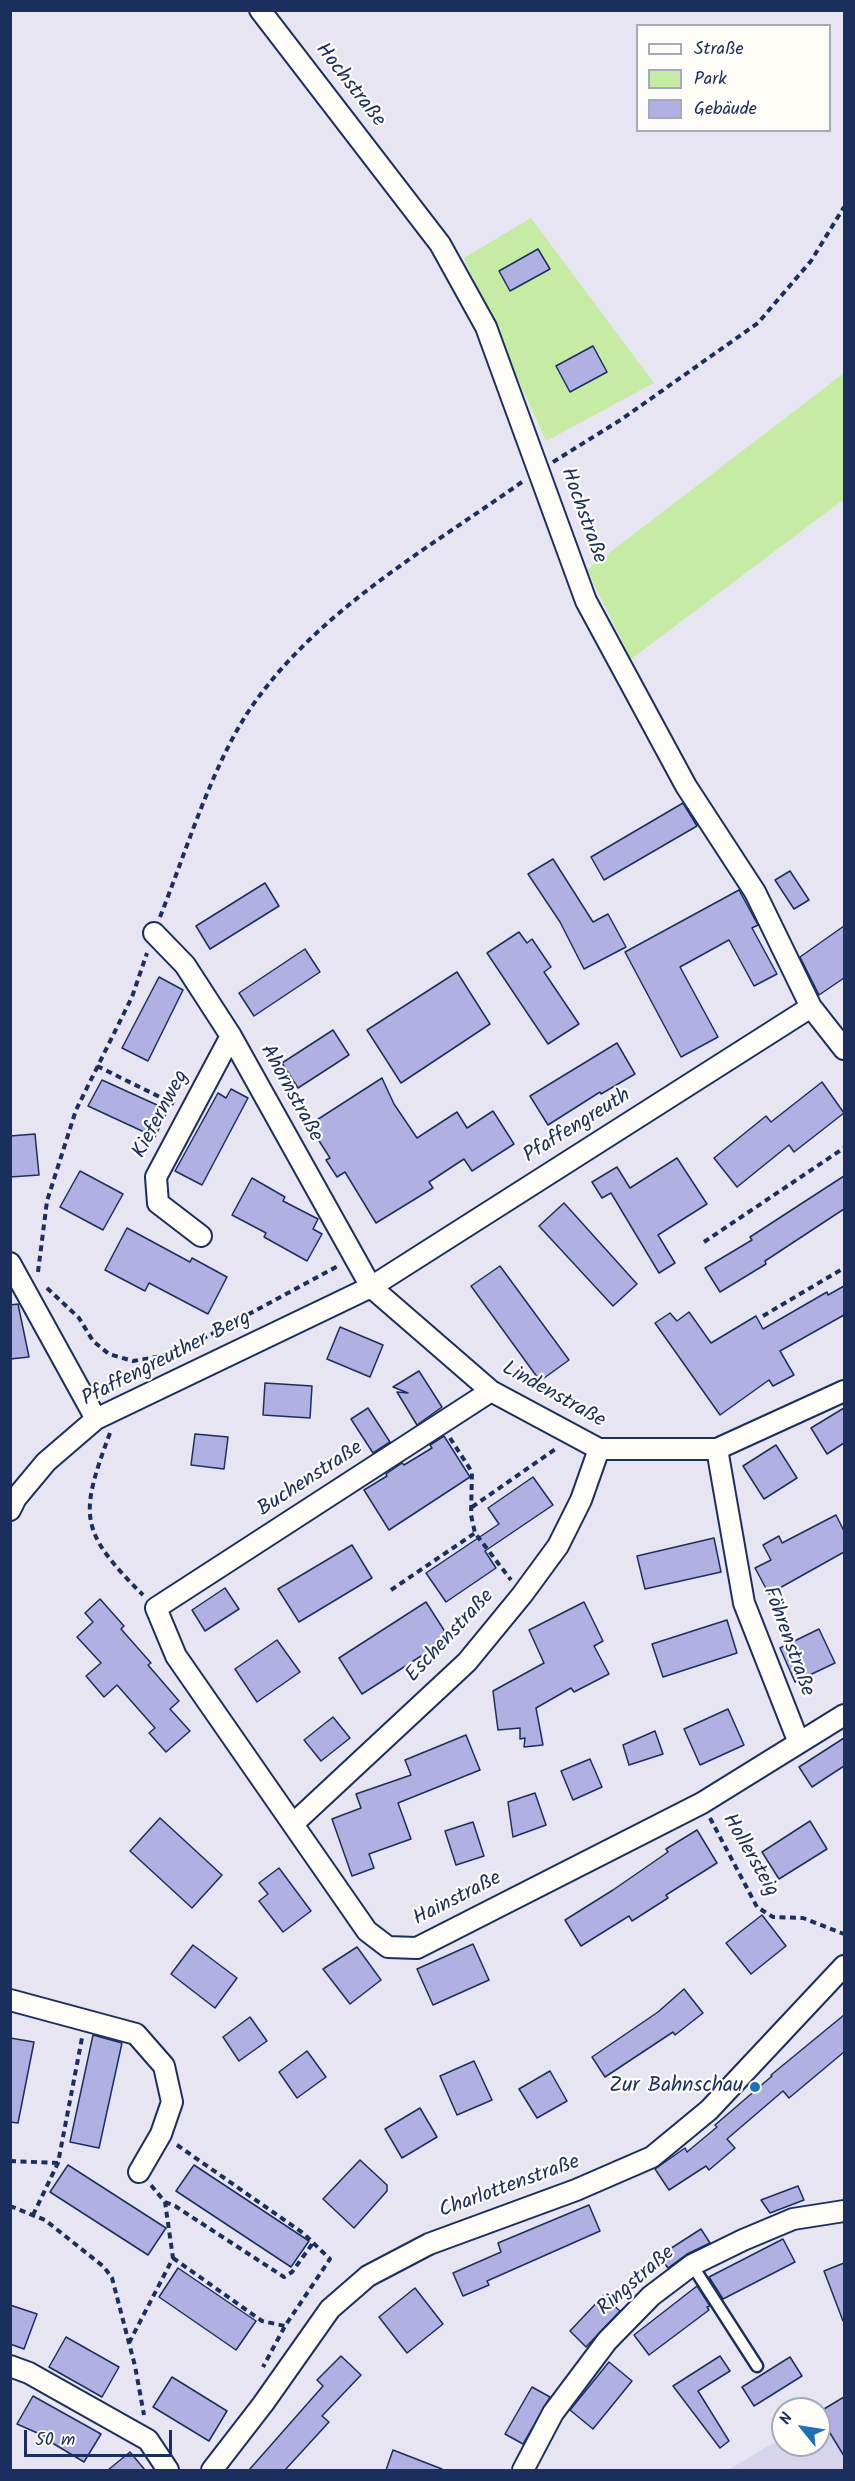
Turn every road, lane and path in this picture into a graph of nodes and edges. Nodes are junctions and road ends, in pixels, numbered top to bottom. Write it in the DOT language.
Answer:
graph roads {
  1 [pos="260,10"];
  2 [pos="844,207"];
  3 [pos="540,470"];
  4 [pos="154,933"];
  5 [pos="811,1007"];
  6 [pos="231,1036"];
  7 [pos="844,1049"];
  8 [pos="97,1066"];
  9 [pos="190,1112"];
  10 [pos="844,1148"];
  11 [pos="201,1236"];
  12 [pos="705,1242"];
  13 [pos="355,1257"];
  14 [pos="10,1263"];
  15 [pos="844,1268"];
  16 [pos="31,1286"];
  17 [pos="371,1287"];
  18 [pos="763,1316"];
  19 [pos="490,1391"];
  20 [pos="844,1391"];
  21 [pos="121,1406"];
  22 [pos="96,1419"];
  23 [pos="441,1424"];
  24 [pos="575,1436"];
  25 [pos="599,1449"];
  26 [pos="717,1449"];
  27 [pos="12,1500"];
  28 [pos="471,1508"];
  29 [pos="475,1533"];
  30 [pos="391,1590"];
  31 [pos="522,1595"];
  32 [pos="156,1608"];
  33 [pos="844,1715"];
  34 [pos="799,1743"];
  35 [pos="702,1803"];
  36 [pos="293,1824"];
  37 [pos="844,1934"];
  38 [pos="844,1966"];
  39 [pos="10,2001"];
  40 [pos="85,2022"];
  41 [pos="161,2134"];
  42 [pos="10,2161"];
  43 [pos="58,2163"];
  44 [pos="139,2172"];
  45 [pos="165,2202"];
  46 [pos="10,2206"];
  47 [pos="844,2211"];
  48 [pos="33,2215"];
  49 [pos="313,2243"];
  50 [pos="173,2258"];
  51 [pos="692,2265"];
  52 [pos="285,2326"];
  53 [pos="128,2343"];
  54 [pos="10,2366"];
  55 [pos="758,2366"];
  56 [pos="260,2373"];
  57 [pos="148,2440"];
  58 [pos="168,2470"];
  59 [pos="212,2470"];
  60 [pos="523,2470"];
  1 -- 3 [label="street, Hochstraße"];
  2 -- 3 [label="path"];
  3 -- 4 [label="path"];
  3 -- 5 [label="street, Hochstraße"];
  4 -- 6 [label="street, Ahornstraße"];
  4 -- 8 [label="path"];
  5 -- 7 [label="street, Hochstraße"];
  5 -- 17 [label="street, Pfaffengreuth"];
  6 -- 9 [label="street, Kiefernweg"];
  6 -- 13 [label="street, Ahornstraße"];
  8 -- 9 [label="path"];
  8 -- 16 [label="path"];
  9 -- 11 [label="street, Kiefernweg"];
  10 -- 12 [label="path"];
  13 -- 16 [label="path"];
  13 -- 17 [label="street, Ahornstraße"];
  14 -- 16 [label="street"];
  15 -- 18 [label="path"];
  16 -- 22 [label="street"];
  17 -- 19 [label="street, Lindenstraße"];
  17 -- 21 [label="street, Pfaffengreuther Berg"];
  19 -- 23 [label="street, Buchenstraße"];
  19 -- 24 [label="street, Lindenstraße"];
  20 -- 26 [label="street, Lindenstraße"];
  21 -- 22 [label="street, Pfaffengreuther Berg"];
  21 -- 32 [label="path"];
  22 -- 27 [label="street, Pfaffengreuther Berg"];
  23 -- 28 [label="path"];
  23 -- 32 [label="street, Buchenstraße"];
  24 -- 25 [label="street, Lindenstraße"];
  24 -- 28 [label="path"];
  25 -- 26 [label="street, Lindenstraße"];
  25 -- 31 [label="street, Eschenstraße"];
  26 -- 34 [label="street, Föhrenstraße"];
  28 -- 29 [label="path"];
  29 -- 30 [label="path"];
  29 -- 31 [label="path"];
  31 -- 36 [label="street, Eschenstraße"];
  32 -- 36 [label="street, Hainstraße"];
  33 -- 34 [label="street, Hainstraße"];
  34 -- 35 [label="street, Hainstraße"];
  35 -- 36 [label="street, Hainstraße"];
  35 -- 37 [label="path, Hollersteig"];
  38 -- 59 [label="street, Charlottenstraße"];
  39 -- 40 [label="street"];
  40 -- 41 [label="street"];
  40 -- 43 [label="path"];
  41 -- 44 [label="street"];
  41 -- 49 [label="path"];
  42 -- 43 [label="path"];
  43 -- 48 [label="path"];
  44 -- 45 [label="path"];
  45 -- 49 [label="path"];
  45 -- 50 [label="path"];
  46 -- 48 [label="path"];
  47 -- 51 [label="street, Ringstraße"];
  48 -- 53 [label="path"];
  49 -- 52 [label="path"];
  50 -- 52 [label="path"];
  50 -- 53 [label="path"];
  51 -- 55 [label="lane"];
  51 -- 60 [label="street, Ringstraße"];
  52 -- 56 [label="path"];
  53 -- 57 [label="path"];
  54 -- 57 [label="street"];
  57 -- 58 [label="street"];
}
